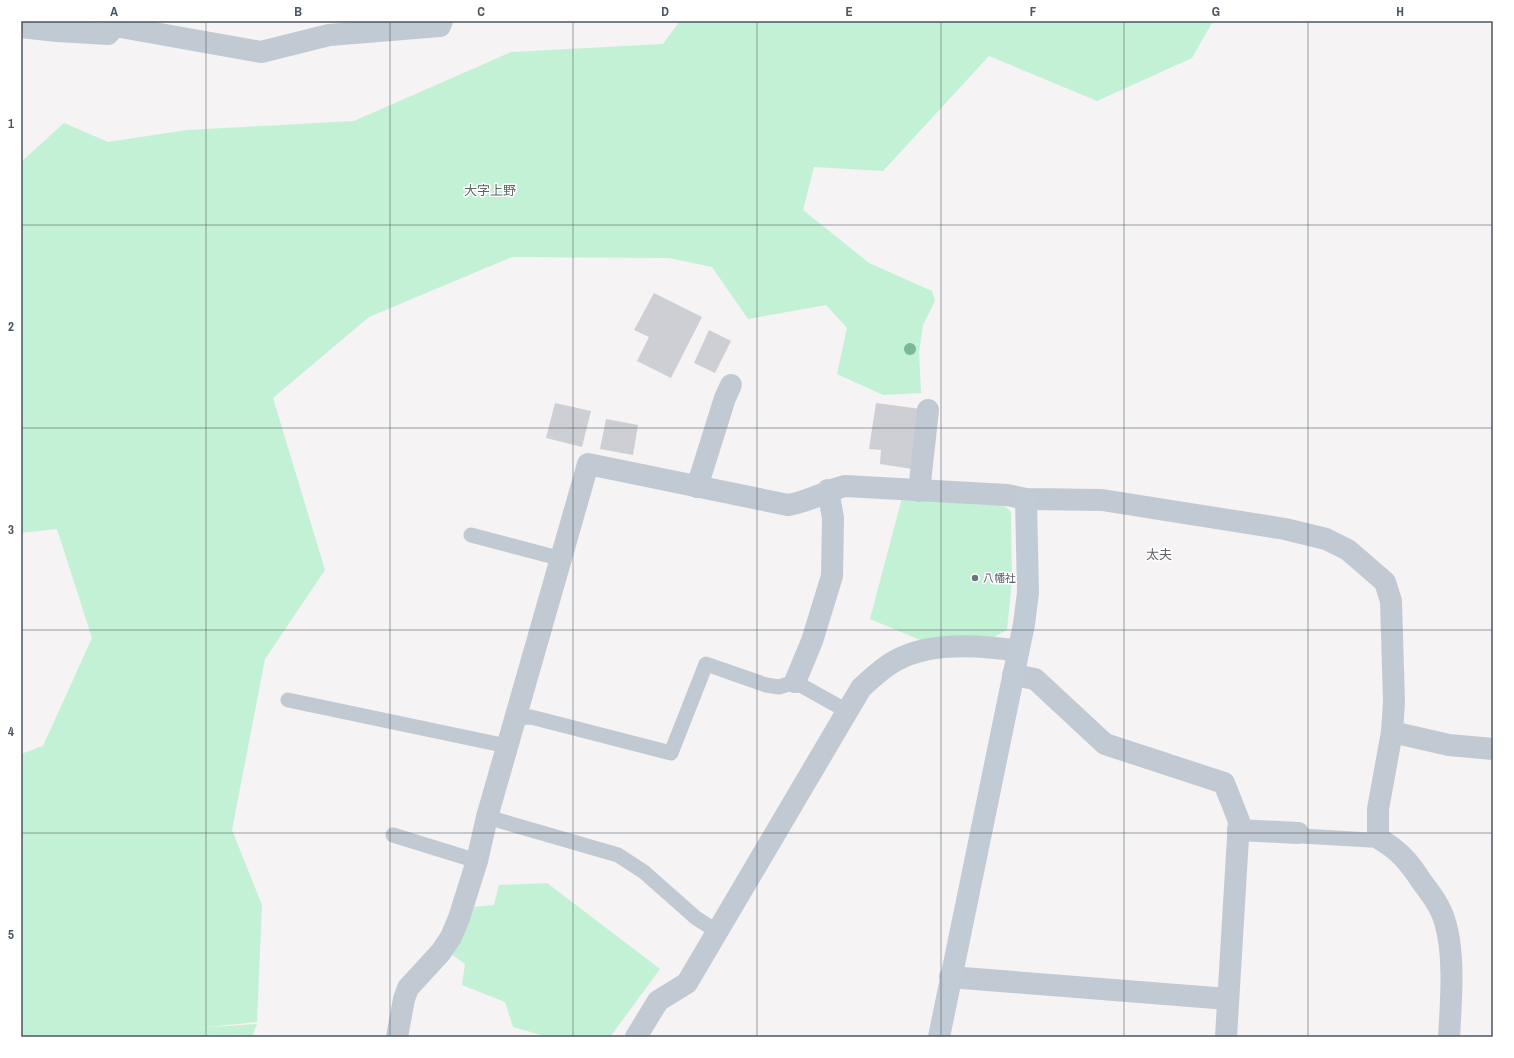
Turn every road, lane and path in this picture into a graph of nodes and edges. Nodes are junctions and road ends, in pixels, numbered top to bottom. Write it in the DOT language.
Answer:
graph roads {
  1 [pos="442,21"];
  2 [pos="116,23"];
  3 [pos="21,27"];
  4 [pos="731,385"];
  5 [pos="928,410"];
  6 [pos="697,487"];
  7 [pos="828,490"];
  8 [pos="919,491"];
  9 [pos="1026,499"];
  10 [pos="471,535"];
  11 [pos="562,559"];
  12 [pos="1018,651"];
  13 [pos="1013,675"];
  14 [pos="795,682"];
  15 [pos="288,700"];
  16 [pos="847,711"];
  17 [pos="516,718"];
  18 [pos="1392,732"];
  19 [pos="507,746"];
  20 [pos="1493,749"];
  21 [pos="487,817"];
  22 [pos="1238,830"];
  23 [pos="1298,833"];
  24 [pos="393,835"];
  25 [pos="1378,838"];
  26 [pos="477,861"];
  27 [pos="718,932"];
  28 [pos="950,978"];
  29 [pos="1228,999"];
  30 [pos="397,1037"];
  31 [pos="636,1037"];
  32 [pos="939,1037"];
  33 [pos="1226,1037"];
  34 [pos="1449,1037"];
  1 -- 2 [label="street"];
  2 -- 3 [label="street"];
  4 -- 6 [label="street"];
  5 -- 8 [label="street"];
  6 -- 7 [label="street"];
  6 -- 11 [label="street"];
  7 -- 8 [label="street"];
  7 -- 14 [label="street"];
  8 -- 9 [label="street"];
  9 -- 12 [label="street"];
  9 -- 18 [label="street"];
  10 -- 11 [label="lane"];
  11 -- 17 [label="street"];
  12 -- 13 [label="street"];
  12 -- 16 [label="street"];
  13 -- 22 [label="street"];
  13 -- 28 [label="street"];
  14 -- 16 [label="lane"];
  14 -- 17 [label="lane"];
  15 -- 19 [label="lane"];
  16 -- 27 [label="street"];
  17 -- 19 [label="street"];
  18 -- 20 [label="street"];
  18 -- 25 [label="street"];
  19 -- 21 [label="street"];
  21 -- 26 [label="street"];
  21 -- 27 [label="lane"];
  22 -- 23 [label="street"];
  22 -- 29 [label="street"];
  23 -- 25 [label="lane"];
  24 -- 26 [label="lane"];
  25 -- 34 [label="street"];
  26 -- 30 [label="street"];
  27 -- 31 [label="street"];
  28 -- 29 [label="street"];
  28 -- 32 [label="street"];
  29 -- 33 [label="street"];
}
